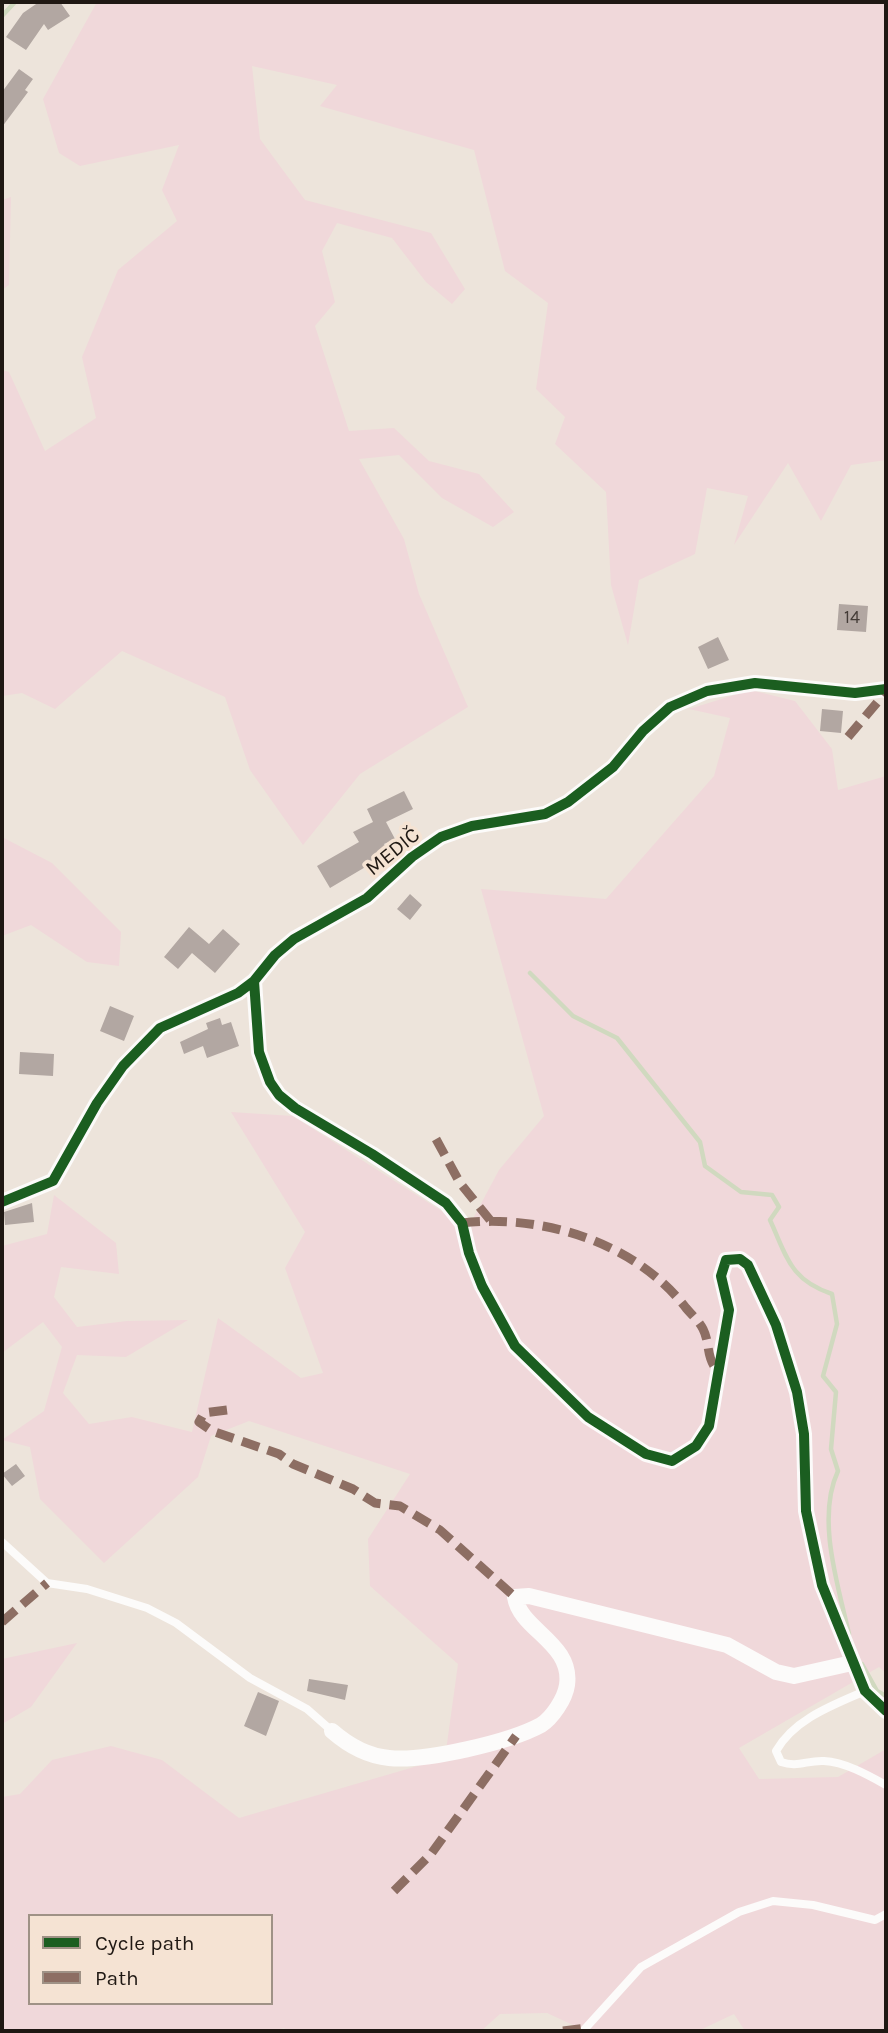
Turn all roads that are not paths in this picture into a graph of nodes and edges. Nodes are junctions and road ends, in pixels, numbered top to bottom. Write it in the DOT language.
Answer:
graph roads {
  1 [pos="886,689"];
  2 [pos="254,981"];
  3 [pos="2,1202"];
  4 [pos="2,1542"];
  5 [pos="852,1663"];
  6 [pos="865,1691"];
  7 [pos="886,1711"];
  8 [pos="332,1731"];
  9 [pos="886,1785"];
  10 [pos="886,1914"];
  11 [pos="583,2031"];
  1 -- 2 [label="street, MEDIČ"];
  2 -- 3 [label="street, MEDIČ"];
  2 -- 5 [label="street"];
  4 -- 8 [label="lane"];
  5 -- 6 [label="street"];
  5 -- 8 [label="street"];
  6 -- 7 [label="street"];
  6 -- 9 [label="lane"];
  10 -- 11 [label="lane"];
}
